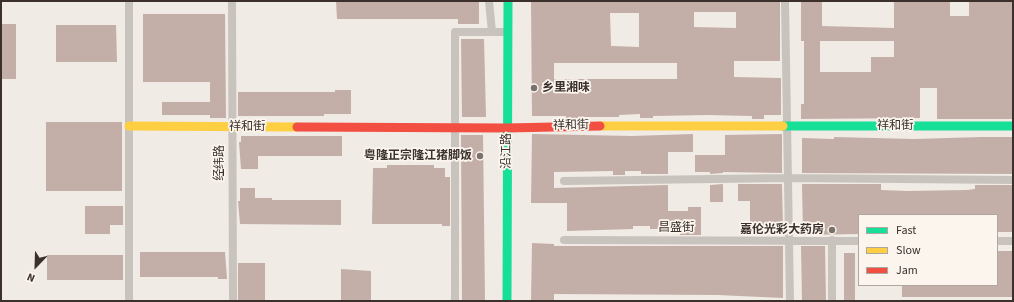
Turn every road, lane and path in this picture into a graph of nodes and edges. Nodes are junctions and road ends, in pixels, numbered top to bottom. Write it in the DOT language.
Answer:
graph roads {
  1 [pos="128,1"];
  2 [pos="232,1"];
  3 [pos="489,1"];
  4 [pos="508,1"];
  5 [pos="785,1"];
  6 [pos="492,32"];
  7 [pos="508,32"];
  8 [pos="129,126"];
  9 [pos="231,126"];
  10 [pos="787,126"];
  11 [pos="1013,126"];
  12 [pos="456,128"];
  13 [pos="507,128"];
  14 [pos="788,178"];
  15 [pos="1013,180"];
  16 [pos="564,181"];
  17 [pos="564,240"];
  18 [pos="789,240"];
  19 [pos="832,240"];
  20 [pos="858,241"];
  21 [pos="998,241"];
  22 [pos="1013,241"];
  23 [pos="128,301"];
  24 [pos="233,301"];
  25 [pos="455,301"];
  26 [pos="507,301"];
  27 [pos="790,301"];
  28 [pos="832,301"];
  1 -- 8 [label="street"];
  2 -- 9 [label="street, 经纬路"];
  3 -- 6 [label="street"];
  4 -- 7 [label="street, 沿江路"];
  5 -- 10 [label="street"];
  6 -- 7 [label="street"];
  6 -- 12 [label="street"];
  7 -- 13 [label="street, 沿江路"];
  8 -- 9 [label="street, 祥和街"];
  8 -- 23 [label="street"];
  9 -- 12 [label="street, 祥和街"];
  9 -- 24 [label="street, 经纬路"];
  10 -- 11 [label="street, 祥和街"];
  10 -- 13 [label="street, 祥和街"];
  10 -- 14 [label="street"];
  12 -- 13 [label="street, 祥和街"];
  12 -- 25 [label="street"];
  13 -- 26 [label="street, 沿江路"];
  14 -- 15 [label="street"];
  14 -- 16 [label="street"];
  14 -- 18 [label="street"];
  17 -- 18 [label="street, 昌盛街"];
  18 -- 19 [label="street, 昌盛街"];
  18 -- 27 [label="street"];
  19 -- 20 [label="street, 昌盛街"];
  19 -- 28 [label="street"];
  21 -- 22 [label="street"];
}
